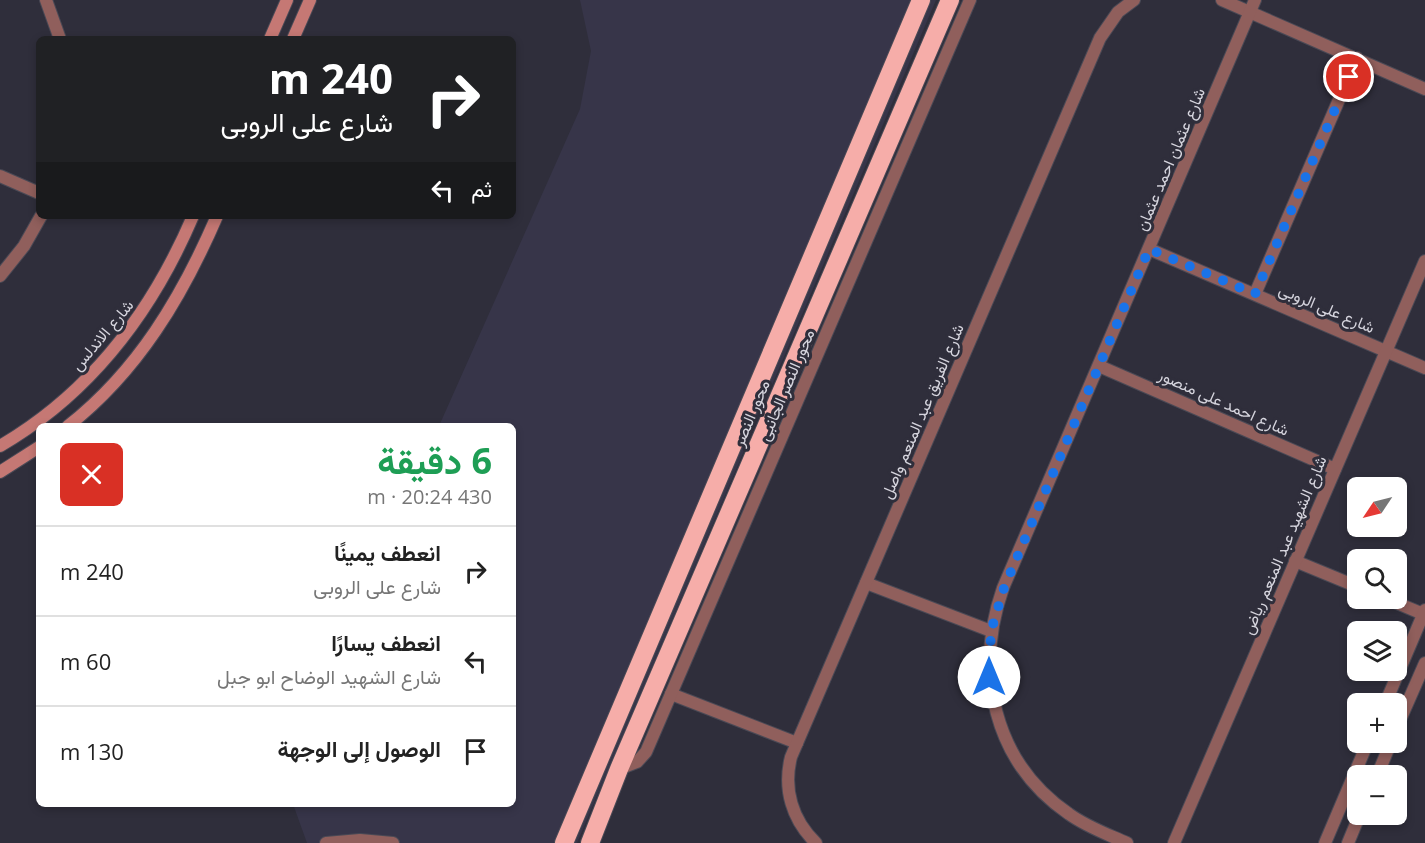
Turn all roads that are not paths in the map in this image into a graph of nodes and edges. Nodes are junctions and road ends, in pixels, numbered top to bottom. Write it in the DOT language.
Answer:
graph roads {
  1 [pos="46,0"];
  2 [pos="287,0"];
  3 [pos="310,0"];
  4 [pos="921,0"];
  5 [pos="950,0"];
  6 [pos="970,0"];
  7 [pos="1134,0"];
  8 [pos="1222,0"];
  9 [pos="1252,6"];
  10 [pos="59,36"];
  11 [pos="271,36"];
  12 [pos="294,36"];
  13 [pos="1357,58"];
  14 [pos="1425,89"];
  15 [pos="0,176"];
  16 [pos="36,193"];
  17 [pos="39,219"];
  18 [pos="192,219"];
  19 [pos="216,219"];
  20 [pos="1149,249"];
  21 [pos="1425,261"];
  22 [pos="0,276"];
  23 [pos="1255,294"];
  24 [pos="1386,351"];
  25 [pos="1099,366"];
  26 [pos="1425,368"];
  27 [pos="766,372"];
  28 [pos="786,381"];
  29 [pos="71,423"];
  30 [pos="0,446"];
  31 [pos="36,449"];
  32 [pos="1335,469"];
  33 [pos="0,471"];
  34 [pos="1295,561"];
  35 [pos="866,582"];
  36 [pos="1347,582"];
  37 [pos="1407,606"];
  38 [pos="1424,612"];
  39 [pos="991,631"];
  40 [pos="1425,663"];
  41 [pos="1390,693"];
  42 [pos="670,694"];
  43 [pos="1407,704"];
  44 [pos="797,743"];
  45 [pos="1363,753"];
  46 [pos="619,769"];
  47 [pos="1355,825"];
  48 [pos="809,840"];
  49 [pos="326,843"];
  50 [pos="393,843"];
  51 [pos="564,843"];
  52 [pos="590,843"];
  53 [pos="1127,843"];
  54 [pos="1174,843"];
  55 [pos="1324,843"];
  56 [pos="1348,843"];
  1 -- 10 [label="street"];
  2 -- 11 [label="street"];
  3 -- 12 [label="street"];
  4 -- 27 [label="highway, محور النصر"];
  5 -- 28 [label="highway, محور النصر"];
  6 -- 42 [label="street, محور النصر الجانبى"];
  7 -- 35 [label="street, شارع الفريق عبد المنعم واصل"];
  8 -- 9 [label="street"];
  9 -- 13 [label="street"];
  9 -- 20 [label="street, شارع عثمان احمد عثمان"];
  13 -- 14 [label="street"];
  13 -- 23 [label="street"];
  15 -- 16 [label="street"];
  17 -- 22 [label="street"];
  18 -- 30 [label="street, شارع الاندلس"];
  19 -- 29 [label="street"];
  20 -- 23 [label="street, شارع على الروبى"];
  20 -- 25 [label="street, شارع عثمان احمد عثمان"];
  21 -- 24 [label="street, شارع الشهيد عبد المنعم رياض"];
  23 -- 24 [label="street, شارع على الروبى"];
  24 -- 26 [label="street, شارع على الروبى"];
  24 -- 32 [label="street, شارع الشهيد عبد المنعم رياض"];
  25 -- 32 [label="street, شارع احمد على منصور"];
  25 -- 39 [label="street, شارع عثمان احمد عثمان"];
  27 -- 28 [label="highway"];
  27 -- 51 [label="highway, محور النصر"];
  28 -- 46 [label="highway, محور النصر"];
  31 -- 33 [label="street"];
  32 -- 34 [label="street, شارع الشهيد عبد المنعم رياض"];
  34 -- 36 [label="street"];
  34 -- 54 [label="street, شارع الشهيد عبد المنعم رياض"];
  35 -- 39 [label="street"];
  35 -- 44 [label="street, شارع الفريق عبد المنعم واصل"];
  37 -- 38 [label="street"];
  38 -- 41 [label="street"];
  39 -- 53 [label="street, شارع عثمان احمد عثمان"];
  40 -- 43 [label="street"];
  42 -- 44 [label="street"];
  42 -- 46 [label="street, محور النصر الجانبى"];
  44 -- 48 [label="street, شارع الفريق عبد المنعم واصل"];
  45 -- 55 [label="street"];
  46 -- 52 [label="highway, محور النصر"];
  47 -- 56 [label="street"];
  49 -- 50 [label="street"];
}
